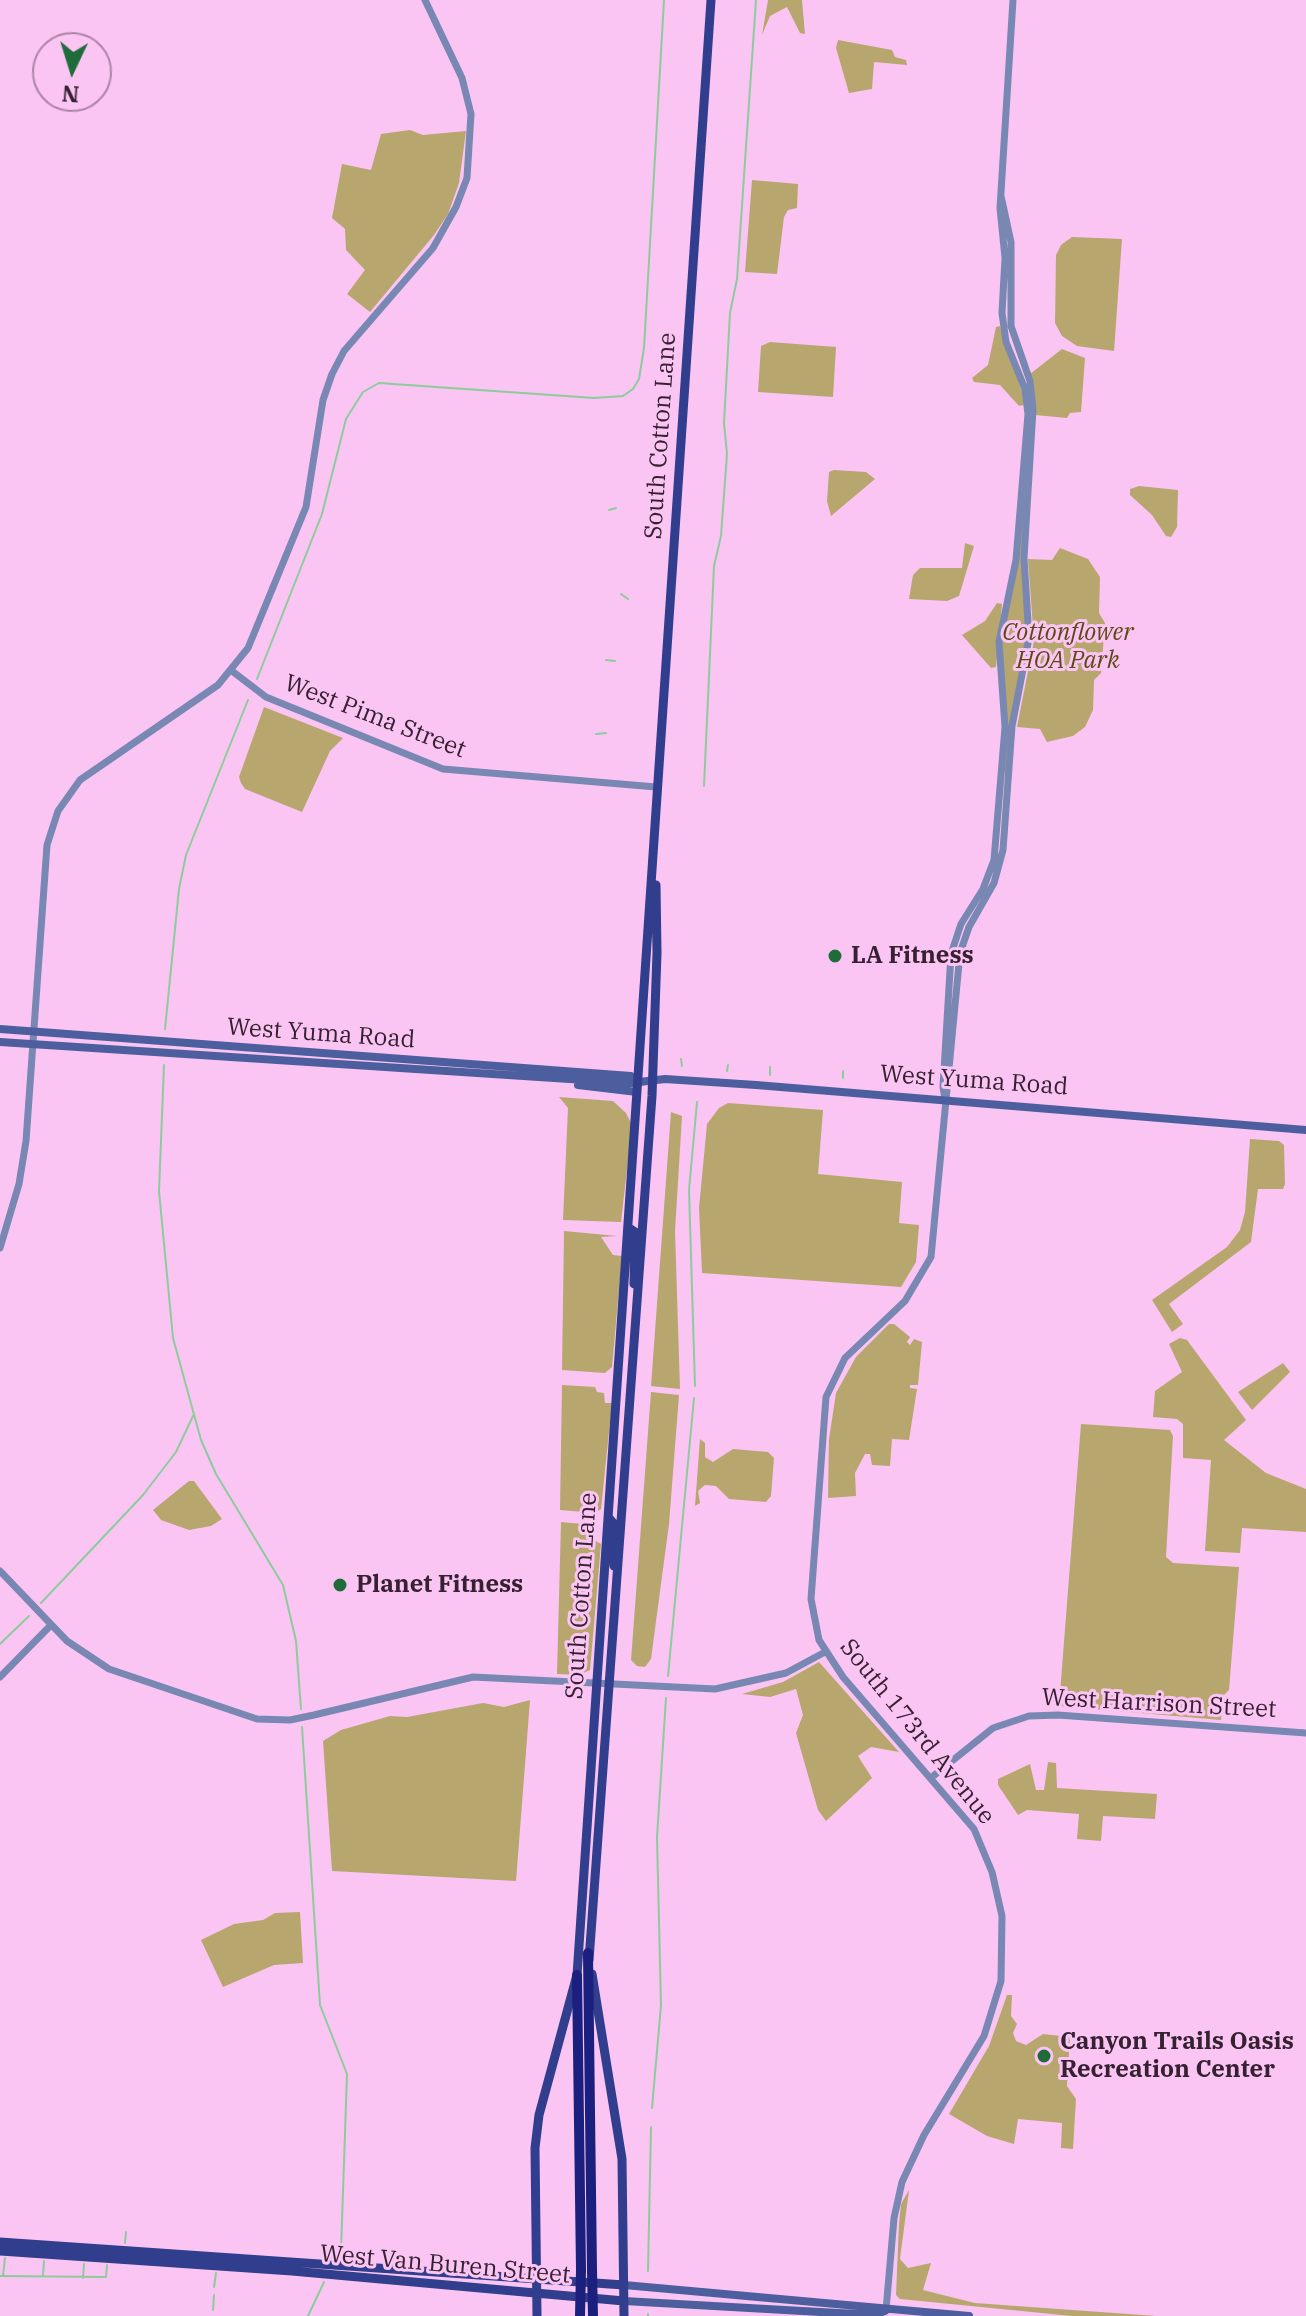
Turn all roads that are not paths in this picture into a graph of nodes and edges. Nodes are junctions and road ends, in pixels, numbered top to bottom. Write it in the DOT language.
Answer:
graph roads {
  1 [pos="425,0"];
  2 [pos="711,0"];
  3 [pos="1013,0"];
  4 [pos="1001,196"];
  5 [pos="232,671"];
  6 [pos="656,787"];
  7 [pos="653,874"];
  8 [pos="648,927"];
  9 [pos="657,973"];
  10 [pos="0,1029"];
  11 [pos="34,1032"];
  12 [pos="0,1042"];
  13 [pos="34,1044"];
  14 [pos="243,1048"];
  15 [pos="187,1053"];
  16 [pos="533,1069"];
  17 [pos="440,1070"];
  18 [pos="568,1079"];
  19 [pos="653,1080"];
  20 [pos="638,1081"];
  21 [pos="637,1092"];
  22 [pos="946,1100"];
  23 [pos="1306,1130"];
  24 [pos="629,1228"];
  25 [pos="0,1248"];
  26 [pos="637,1319"];
  27 [pos="618,1381"];
  28 [pos="632,1383"];
  29 [pos="608,1517"];
  30 [pos="0,1571"];
  31 [pos="618,1589"];
  32 [pos="50,1626"];
  33 [pos="825,1652"];
  34 [pos="0,1677"];
  35 [pos="596,1684"];
  36 [pos="611,1685"];
  37 [pos="1306,1733"];
  38 [pos="932,1777"];
  39 [pos="588,1953"];
  40 [pos="577,1975"];
  41 [pos="0,2242"];
  42 [pos="0,2251"];
  43 [pos="331,2270"];
  44 [pos="586,2270"];
  45 [pos="537,2278"];
  46 [pos="624,2285"];
  47 [pos="536,2295"];
  48 [pos="624,2301"];
  49 [pos="886,2310"];
  50 [pos="537,2316"];
  51 [pos="580,2316"];
  52 [pos="593,2316"];
  53 [pos="624,2316"];
  54 [pos="969,2316"];
  1 -- 5 [label="street"];
  2 -- 6 [label="main road, South Cotton Lane"];
  3 -- 4 [label="street, South 173rd Avenue"];
  4 -- 22 [label="street, South 173rd Avenue"];
  4 -- 22 [label="street, South 173rd Avenue"];
  5 -- 6 [label="street, West Pima Street"];
  5 -- 11 [label="street"];
  6 -- 7 [label="main road, South Cotton Lane"];
  7 -- 8 [label="main road, South Cotton Lane"];
  7 -- 9 [label="main road, South Cotton Lane"];
  8 -- 9 [label="main road"];
  8 -- 20 [label="main road, South Cotton Lane"];
  9 -- 19 [label="main road, South Cotton Lane"];
  10 -- 11 [label="main road, West Yuma Road"];
  11 -- 13 [label="street"];
  11 -- 14 [label="main road, West Yuma Road"];
  12 -- 13 [label="main road, West Yuma Road"];
  13 -- 15 [label="main road, West Yuma Road"];
  13 -- 25 [label="street"];
  14 -- 15 [label="main road"];
  14 -- 16 [label="main road, West Yuma Road"];
  15 -- 17 [label="main road, West Yuma Road"];
  16 -- 17 [label="main road"];
  16 -- 20 [label="main road, West Yuma Road"];
  17 -- 18 [label="main road, West Yuma Road"];
  18 -- 20 [label="main road, West Yuma Road"];
  18 -- 21 [label="main road"];
  19 -- 20 [label="main road, West Yuma Road"];
  19 -- 22 [label="main road, West Yuma Road"];
  19 -- 26 [label="main road, South Cotton Lane"];
  20 -- 21 [label="main road, South Cotton Lane"];
  21 -- 24 [label="main road, South Cotton Lane"];
  22 -- 23 [label="main road, West Yuma Road"];
  22 -- 33 [label="street, South 173rd Avenue"];
  24 -- 26 [label="main road"];
  24 -- 27 [label="main road, South Cotton Lane"];
  26 -- 28 [label="main road, South Cotton Lane"];
  27 -- 28 [label="main road"];
  27 -- 29 [label="main road, South Cotton Lane"];
  28 -- 31 [label="main road, South Cotton Lane"];
  29 -- 31 [label="main road"];
  29 -- 35 [label="main road, South Cotton Lane"];
  30 -- 32 [label="street"];
  31 -- 36 [label="main road, South Cotton Lane"];
  32 -- 34 [label="street"];
  32 -- 35 [label="street"];
  33 -- 36 [label="street"];
  33 -- 38 [label="street, South 173rd Avenue"];
  35 -- 36 [label="street"];
  35 -- 40 [label="main road, South Cotton Lane"];
  36 -- 39 [label="main road, South Cotton Lane"];
  37 -- 38 [label="street, West Harrison Street"];
  38 -- 49 [label="street, South 173rd Avenue"];
  39 -- 44 [label="highway"];
  39 -- 46 [label="main road, South Cotton Lane"];
  40 -- 44 [label="highway"];
  40 -- 45 [label="main road, South Cotton Lane"];
  41 -- 43 [label="main road, West Van Buren Street"];
  42 -- 43 [label="main road, West Van Buren Street"];
  43 -- 45 [label="main road, West Van Buren Street"];
  43 -- 47 [label="main road, West Van Buren Street"];
  44 -- 51 [label="highway, bridge"];
  44 -- 52 [label="highway, bridge"];
  45 -- 46 [label="main road, West Van Buren Street"];
  45 -- 47 [label="main road, South Cotton Lane"];
  46 -- 48 [label="main road, South Cotton Lane"];
  46 -- 49 [label="main road, West Van Buren Street"];
  47 -- 48 [label="main road, West Van Buren Street"];
  47 -- 50 [label="main road, South Cotton Lane"];
  48 -- 49 [label="main road, West Van Buren Street"];
  48 -- 53 [label="main road, South Cotton Lane"];
  49 -- 54 [label="main road, West Van Buren Street"];
}
